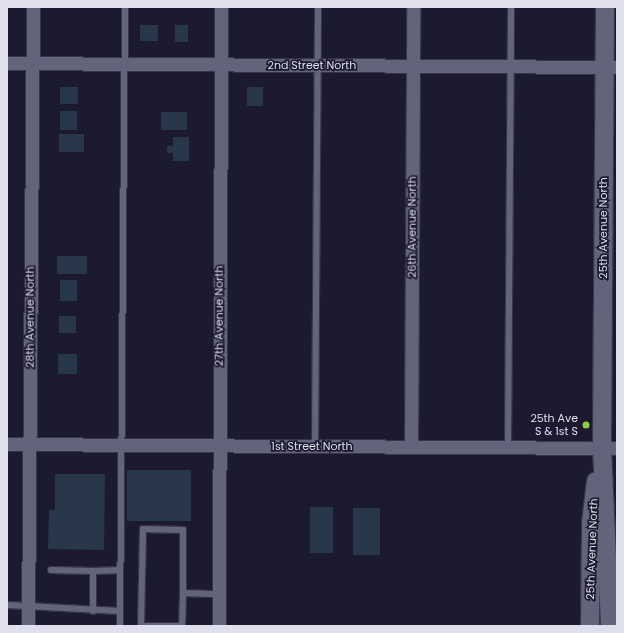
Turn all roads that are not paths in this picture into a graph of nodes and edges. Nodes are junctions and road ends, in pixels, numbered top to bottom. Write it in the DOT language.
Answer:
graph roads {
  1 [pos="33,7"];
  2 [pos="125,7"];
  3 [pos="222,7"];
  4 [pos="318,7"];
  5 [pos="414,7"];
  6 [pos="511,7"];
  7 [pos="605,7"];
  8 [pos="7,63"];
  9 [pos="32,63"];
  10 [pos="124,64"];
  11 [pos="221,64"];
  12 [pos="318,65"];
  13 [pos="413,66"];
  14 [pos="511,66"];
  15 [pos="611,67"];
  16 [pos="7,444"];
  17 [pos="30,444"];
  18 [pos="121,444"];
  19 [pos="218,445"];
  20 [pos="315,446"];
  21 [pos="410,447"];
  22 [pos="508,447"];
  23 [pos="609,448"];
  24 [pos="50,570"];
  25 [pos="120,570"];
  26 [pos="94,571"];
  27 [pos="182,593"];
  28 [pos="219,594"];
  29 [pos="7,605"];
  30 [pos="28,606"];
  31 [pos="93,611"];
  32 [pos="120,611"];
  33 [pos="141,625"];
  34 [pos="28,626"];
  35 [pos="120,626"];
  36 [pos="182,626"];
  37 [pos="219,626"];
  38 [pos="590,626"];
  39 [pos="610,626"];
  1 -- 9 [label="street, 28th Avenue North"];
  2 -- 10 [label="lane"];
  3 -- 11 [label="street, 27th Avenue North"];
  4 -- 12 [label="lane"];
  5 -- 13 [label="street, 26th Avenue North"];
  6 -- 14 [label="lane"];
  7 -- 15 [label="street, 25th Avenue North"];
  8 -- 9 [label="street, 2nd Street North"];
  9 -- 10 [label="street, 2nd Street North"];
  9 -- 17 [label="street, 28th Avenue North"];
  10 -- 11 [label="street, 2nd Street North"];
  10 -- 18 [label="lane"];
  11 -- 12 [label="street, 2nd Street North"];
  11 -- 19 [label="street, 27th Avenue North"];
  12 -- 13 [label="street, 2nd Street North"];
  12 -- 20 [label="lane"];
  13 -- 14 [label="street, 2nd Street North"];
  13 -- 21 [label="street, 26th Avenue North"];
  14 -- 15 [label="street, 2nd Street North"];
  14 -- 22 [label="lane"];
  15 -- 23 [label="street, 25th Avenue North"];
  16 -- 17 [label="street, 1st Street North"];
  17 -- 18 [label="street, 1st Street North"];
  17 -- 30 [label="street, 28th Avenue North"];
  18 -- 19 [label="street, 1st Street North"];
  18 -- 25 [label="lane"];
  19 -- 20 [label="street, 1st Street North"];
  19 -- 28 [label="street, 27th Avenue North"];
  20 -- 21 [label="street, 1st Street North"];
  21 -- 22 [label="street, 1st Street North"];
  22 -- 23 [label="street, 1st Street North"];
  23 -- 38 [label="street, 25th Avenue North"];
  23 -- 39 [label="street, 25th Avenue North"];
  24 -- 26 [label="lane"];
  25 -- 26 [label="lane"];
  25 -- 32 [label="lane"];
  26 -- 31 [label="lane"];
  27 -- 28 [label="lane"];
  27 -- 33 [label="lane"];
  27 -- 36 [label="lane"];
  28 -- 37 [label="street, 27th Avenue North"];
  29 -- 30 [label="lane"];
  30 -- 31 [label="lane"];
  30 -- 34 [label="street, 28th Avenue North"];
  31 -- 32 [label="lane"];
  32 -- 35 [label="lane"];
  33 -- 36 [label="lane"];
}
